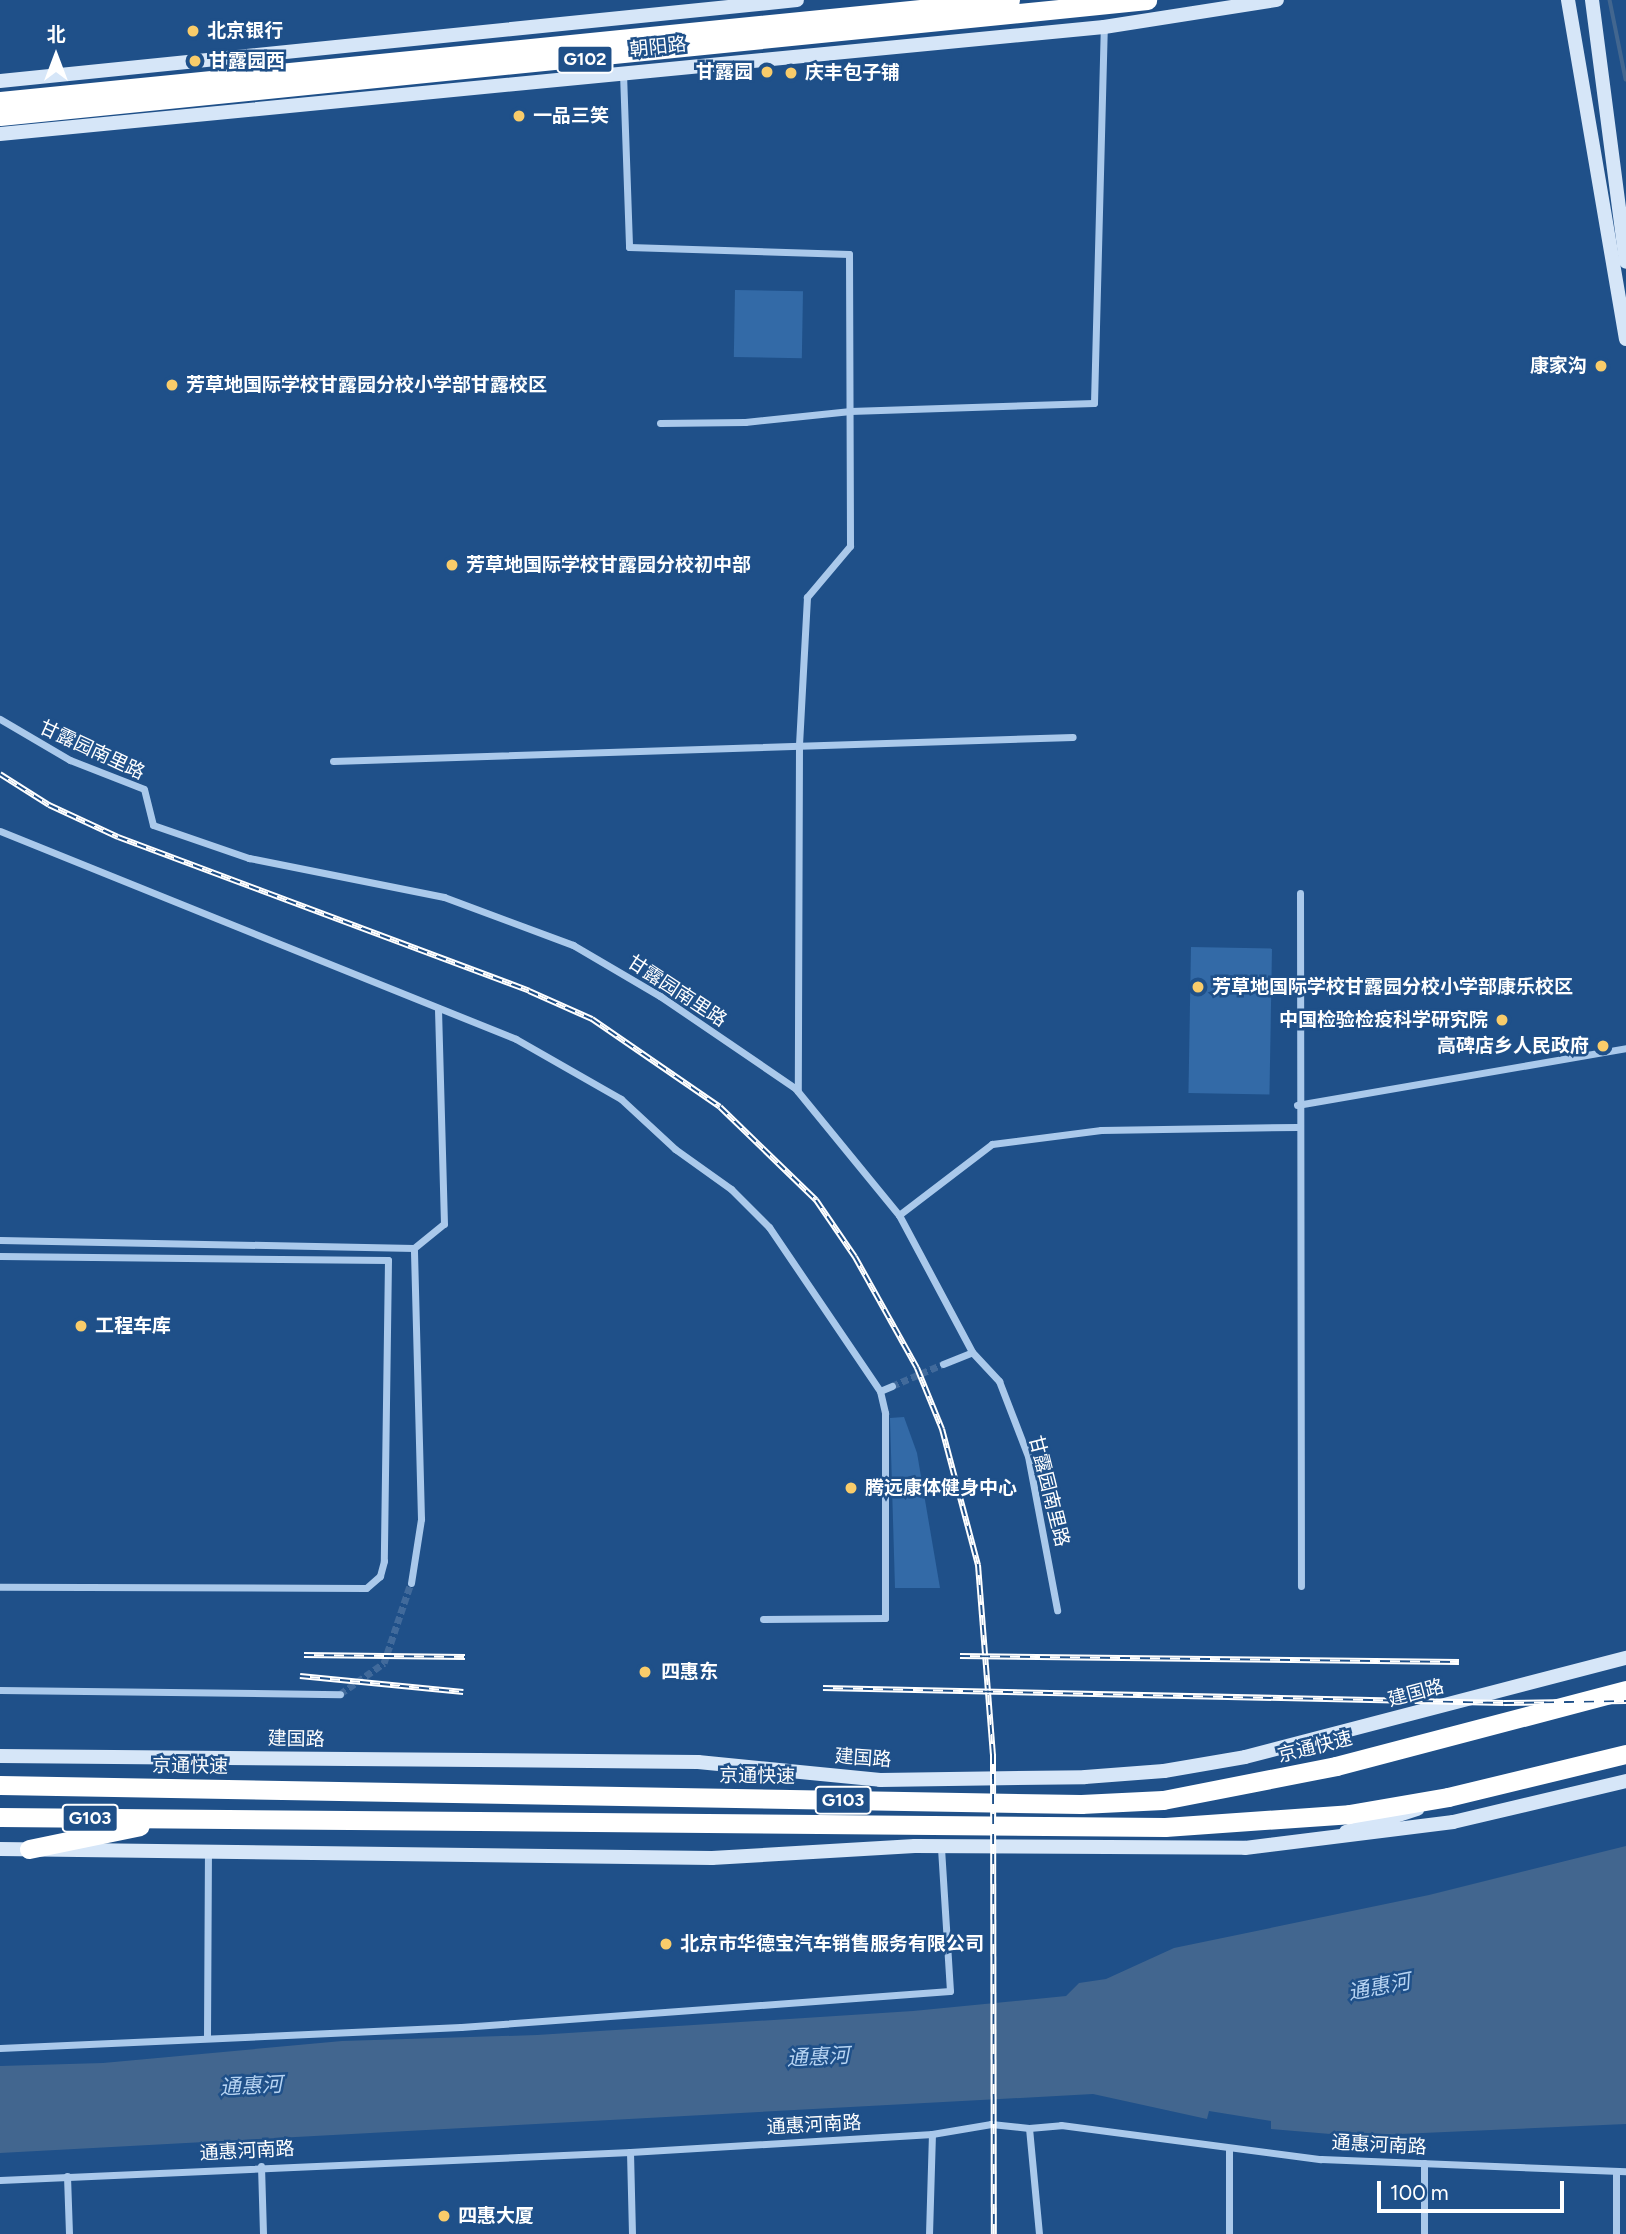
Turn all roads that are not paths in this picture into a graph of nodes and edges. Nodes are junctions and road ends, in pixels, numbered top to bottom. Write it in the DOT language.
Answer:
graph roads {
  1 [pos="797,0"];
  2 [pos="1010,0"];
  3 [pos="1147,0"];
  4 [pos="1278,0"];
  5 [pos="1568,0"];
  6 [pos="1592,0"];
  7 [pos="1113,3"];
  8 [pos="1104,27"];
  9 [pos="623,73"];
  10 [pos="61,75"];
  11 [pos="0,81"];
  12 [pos="0,101"];
  13 [pos="64,111"];
  14 [pos="0,116"];
  15 [pos="0,134"];
  16 [pos="1626,262"];
  17 [pos="1626,339"];
  18 [pos="850,411"];
  19 [pos="660,423"];
  20 [pos="0,719"];
  21 [pos="1073,737"];
  22 [pos="799,746"];
  23 [pos="333,761"];
  24 [pos="0,831"];
  25 [pos="1300,893"];
  26 [pos="438,1007"];
  27 [pos="1626,1048"];
  28 [pos="798,1091"];
  29 [pos="1297,1105"];
  30 [pos="1297,1127"];
  31 [pos="899,1215"];
  32 [pos="0,1240"];
  33 [pos="414,1248"];
  34 [pos="0,1256"];
  35 [pos="972,1352"];
  36 [pos="943,1364"];
  37 [pos="892,1386"];
  38 [pos="880,1391"];
  39 [pos="411,1583"];
  40 [pos="1301,1586"];
  41 [pos="0,1587"];
  42 [pos="1057,1611"];
  43 [pos="763,1619"];
  44 [pos="1626,1658"];
  45 [pos="0,1690"];
  46 [pos="1626,1690"];
  47 [pos="340,1694"];
  48 [pos="1626,1754"];
  49 [pos="0,1756"];
  50 [pos="1626,1781"];
  51 [pos="0,1784"];
  52 [pos="1448,1797"];
  53 [pos="0,1816"];
  54 [pos="179,1819"];
  55 [pos="1314,1841"];
  56 [pos="941,1846"];
  57 [pos="0,1849"];
  58 [pos="29,1849"];
  59 [pos="208,1852"];
  60 [pos="207,2037"];
  61 [pos="0,2048"];
  62 [pos="1028,2128"];
  63 [pos="932,2134"];
  64 [pos="1229,2149"];
  65 [pos="629,2152"];
  66 [pos="1424,2163"];
  67 [pos="261,2166"];
  68 [pos="1626,2171"];
  69 [pos="1616,2172"];
  70 [pos="67,2176"];
  71 [pos="0,2180"];
  72 [pos="69,2234"];
  73 [pos="263,2234"];
  74 [pos="632,2234"];
  75 [pos="929,2234"];
  76 [pos="1039,2234"];
  77 [pos="1229,2234"];
  78 [pos="1424,2234"];
  79 [pos="1616,2234"];
  1 -- 10 [label="main road, 朝阳路"];
  2 -- 13 [label="highway, 朝阳路 / G102"];
  3 -- 7 [label="highway, 朝阳路 / G102"];
  4 -- 8 [label="main road, 朝阳路"];
  5 -- 17 [label="main road"];
  6 -- 16 [label="main road"];
  7 -- 8 [label="main road"];
  7 -- 13 [label="highway, 朝阳路 / G102"];
  8 -- 9 [label="main road, 朝阳路"];
  8 -- 18 [label="street"];
  9 -- 13 [label="main road, 朝阳路"];
  9 -- 18 [label="street"];
  10 -- 11 [label="main road, 朝阳路"];
  10 -- 13 [label="main road"];
  12 -- 13 [label="highway, 朝阳路 / G102"];
  13 -- 14 [label="highway, 朝阳路 / G102"];
  13 -- 15 [label="main road, 朝阳路"];
  18 -- 19 [label="street"];
  18 -- 22 [label="street"];
  20 -- 28 [label="street, 甘露园南里路"];
  21 -- 22 [label="street"];
  22 -- 23 [label="street"];
  22 -- 28 [label="street"];
  24 -- 26 [label="street"];
  25 -- 29 [label="street"];
  26 -- 33 [label="street"];
  26 -- 38 [label="street"];
  27 -- 29 [label="street"];
  28 -- 31 [label="street, 甘露园南里路"];
  29 -- 30 [label="street"];
  30 -- 31 [label="street"];
  30 -- 40 [label="street"];
  31 -- 35 [label="street, 甘露园南里路"];
  32 -- 33 [label="street"];
  33 -- 39 [label="street"];
  34 -- 41 [label="street"];
  35 -- 36 [label="street"];
  35 -- 42 [label="street, 甘露园南里路"];
  37 -- 38 [label="street"];
  38 -- 43 [label="street"];
  44 -- 49 [label="main road, 建国路"];
  45 -- 47 [label="street"];
  46 -- 51 [label="highway, 京通快速 / G103"];
  48 -- 52 [label="highway, G103"];
  50 -- 55 [label="main road"];
  52 -- 54 [label="highway, G103"];
  52 -- 55 [label="main road"];
  53 -- 54 [label="highway, G103"];
  54 -- 58 [label="highway"];
  55 -- 56 [label="main road"];
  56 -- 59 [label="main road"];
  56 -- 60 [label="street"];
  57 -- 58 [label="main road"];
  58 -- 59 [label="main road"];
  59 -- 60 [label="street"];
  60 -- 61 [label="street"];
  62 -- 63 [label="street, 通惠河南路"];
  62 -- 64 [label="street, 通惠河南路"];
  62 -- 76 [label="street"];
  63 -- 65 [label="street, 通惠河南路"];
  63 -- 75 [label="street"];
  64 -- 66 [label="street, 通惠河南路"];
  64 -- 77 [label="street"];
  65 -- 67 [label="street, 通惠河南路"];
  65 -- 74 [label="street"];
  66 -- 69 [label="street, 通惠河南路"];
  66 -- 78 [label="street"];
  67 -- 70 [label="street, 通惠河南路"];
  67 -- 73 [label="street"];
  68 -- 69 [label="street, 通惠河南路"];
  69 -- 79 [label="street"];
  70 -- 71 [label="street, 通惠河南路"];
  70 -- 72 [label="street"];
}
